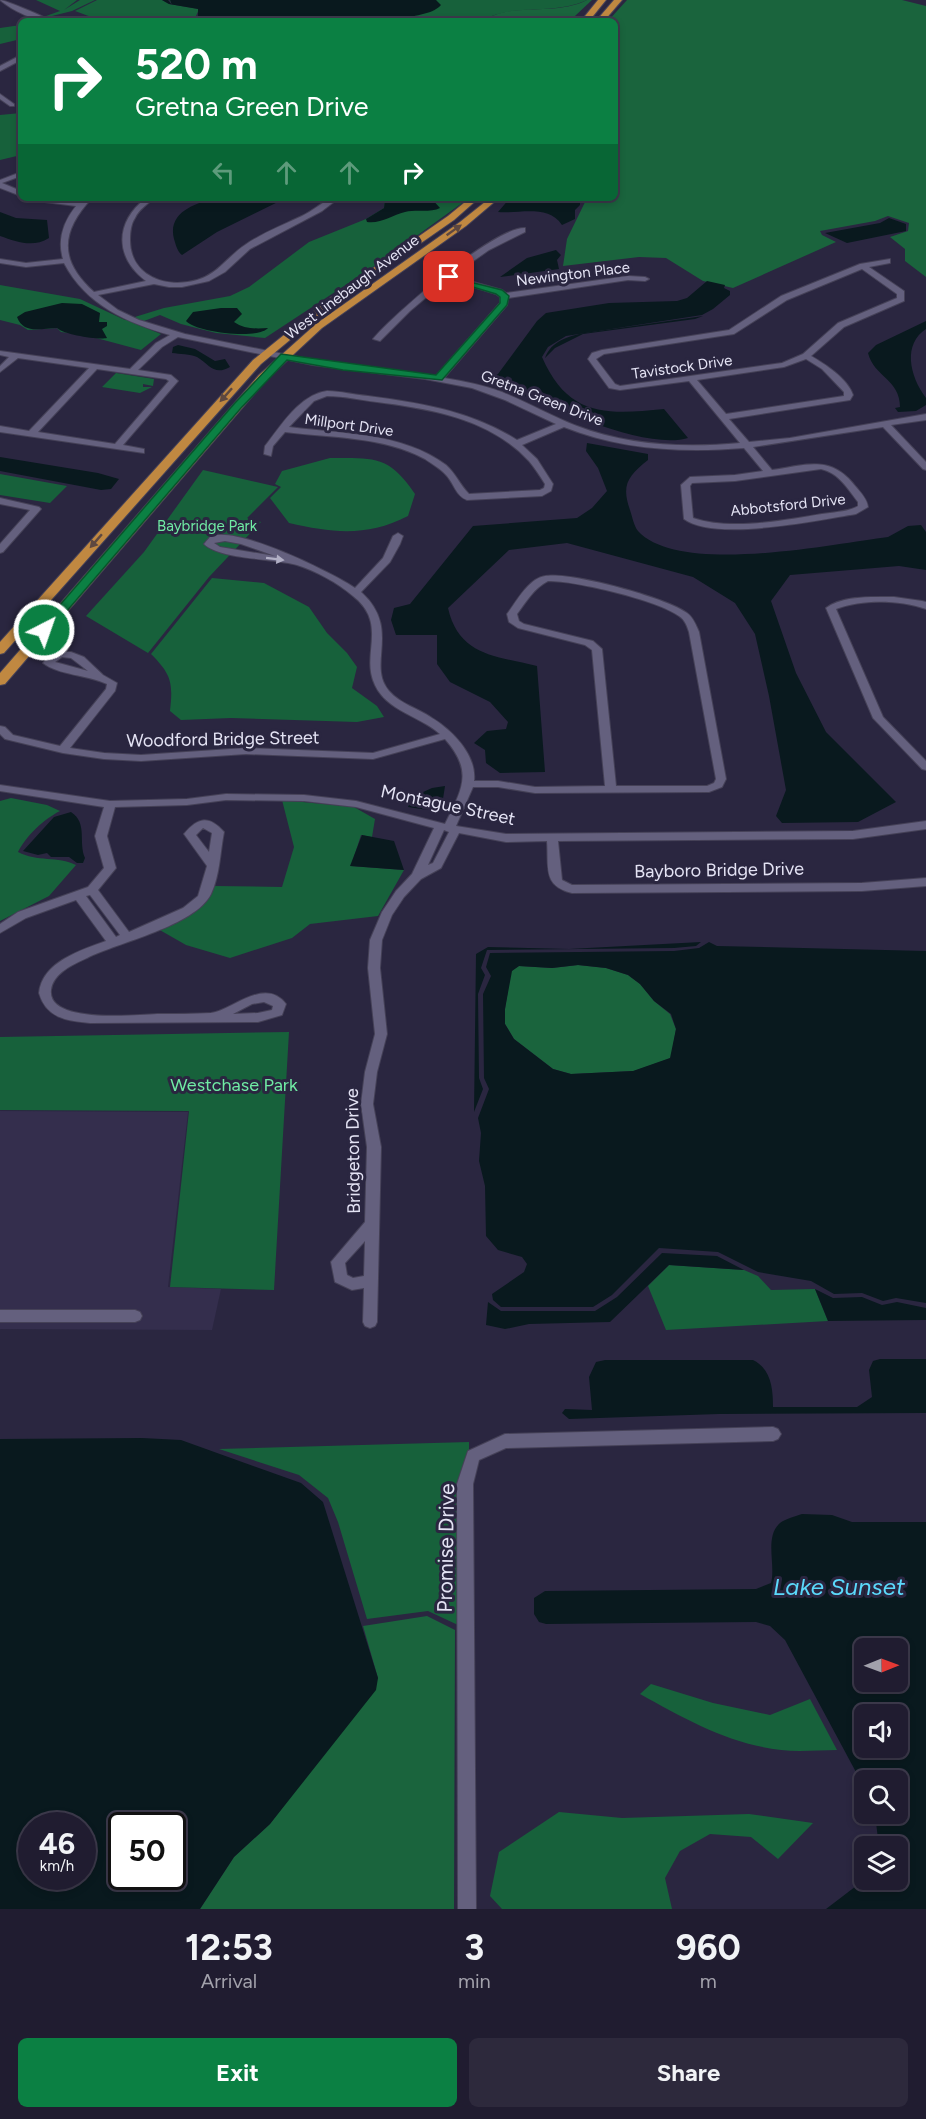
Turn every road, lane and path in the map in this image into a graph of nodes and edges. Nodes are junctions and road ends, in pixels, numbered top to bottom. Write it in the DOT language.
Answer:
graph roads {
  1 [pos="3,0"];
  2 [pos="602,0"];
  3 [pos="618,0"];
  4 [pos="14,8"];
  5 [pos="0,11"];
  6 [pos="40,18"];
  7 [pos="587,18"];
  8 [pos="603,18"];
  9 [pos="18,59"];
  10 [pos="0,69"];
  11 [pos="0,96"];
  12 [pos="12,105"];
  13 [pos="18,175"];
  14 [pos="0,183"];
  15 [pos="18,192"];
  16 [pos="54,201"];
  17 [pos="84,201"];
  18 [pos="146,201"];
  19 [pos="330,201"];
  20 [pos="471,201"];
  21 [pos="491,201"];
  22 [pos="80,204"];
  23 [pos="522,230"];
  24 [pos="0,261"];
  25 [pos="66,261"];
  26 [pos="887,261"];
  27 [pos="863,266"];
  28 [pos="449,277"];
  29 [pos="645,279"];
  30 [pos="151,282"];
  31 [pos="94,294"];
  32 [pos="504,296"];
  33 [pos="184,329"];
  34 [pos="175,334"];
  35 [pos="377,339"];
  36 [pos="220,341"];
  37 [pos="269,351"];
  38 [pos="0,352"];
  39 [pos="287,354"];
  40 [pos="16,355"];
  41 [pos="806,356"];
  42 [pos="96,366"];
  43 [pos="0,370"];
  44 [pos="133,372"];
  45 [pos="439,378"];
  46 [pos="693,380"];
  47 [pos="725,417"];
  48 [pos="926,417"];
  49 [pos="563,424"];
  50 [pos="885,424"];
  51 [pos="0,429"];
  52 [pos="284,429"];
  53 [pos="32,434"];
  54 [pos="518,443"];
  55 [pos="747,445"];
  56 [pos="117,447"];
  57 [pos="141,451"];
  58 [pos="268,454"];
  59 [pos="926,467"];
  60 [pos="770,474"];
  61 [pos="0,501"];
  62 [pos="398,536"];
  63 [pos="254,545"];
  64 [pos="0,550"];
  65 [pos="244,555"];
  66 [pos="297,562"];
  67 [pos="356,592"];
  68 [pos="926,606"];
  69 [pos="0,650"];
  70 [pos="98,676"];
  71 [pos="0,681"];
  72 [pos="1,729"];
  73 [pos="448,735"];
  74 [pos="63,750"];
  75 [pos="926,767"];
  76 [pos="469,784"];
  77 [pos="0,788"];
  78 [pos="611,789"];
  79 [pos="110,804"];
  80 [pos="926,825"];
  81 [pos="448,828"];
  82 [pos="552,839"];
  83 [pos="429,850"];
  84 [pos="444,853"];
  85 [pos="213,866"];
  86 [pos="417,876"];
  87 [pos="926,882"];
  88 [pos="92,890"];
  89 [pos="79,895"];
  90 [pos="112,917"];
  91 [pos="99,922"];
  92 [pos="0,929"];
  93 [pos="127,937"];
  94 [pos="113,942"];
  95 [pos="216,1017"];
  96 [pos="372,1224"];
  97 [pos="371,1281"];
  98 [pos="0,1316"];
  99 [pos="135,1316"];
  100 [pos="370,1322"];
  101 [pos="773,1434"];
  102 [pos="467,1909"];
  1 -- 4 [label="street"];
  2 -- 7 [label="main road"];
  3 -- 8 [label="main road"];
  4 -- 5 [label="street"];
  4 -- 6 [label="street"];
  9 -- 10 [label="street"];
  11 -- 12 [label="street"];
  13 -- 14 [label="street"];
  14 -- 15 [label="street"];
  16 -- 22 [label="street"];
  17 -- 22 [label="street"];
  18 -- 30 [label="street"];
  19 -- 30 [label="street"];
  20 -- 37 [label="main road, West Linebaugh Avenue"];
  39 -- 21 [label="main road, West Linebaugh Avenue, one-way"];
  22 -- 25 [label="street"];
  23 -- 28 [label="street"];
  24 -- 25 [label="street"];
  25 -- 31 [label="street, Gretna Green Drive"];
  26 -- 27 [label="street, Tavistock Drive"];
  27 -- 41 [label="street, Tavistock Drive"];
  27 -- 46 [label="street, Tavistock Drive"];
  28 -- 32 [label="street"];
  28 -- 35 [label="street"];
  29 -- 32 [label="street, Newington Place"];
  30 -- 31 [label="street"];
  31 -- 33 [label="street, Gretna Green Drive"];
  31 -- 34 [label="street, Gretna Green Drive"];
  32 -- 45 [label="street"];
  33 -- 34 [label="street"];
  33 -- 36 [label="street, Gretna Green Drive"];
  34 -- 36 [label="street, Gretna Green Drive"];
  34 -- 44 [label="street"];
  36 -- 37 [label="street, Gretna Green Drive"];
  37 -- 39 [label="street, Gretna Green Drive"];
  37 -- 69 [label="main road, West Linebaugh Avenue, one-way"];
  38 -- 40 [label="street"];
  39 -- 45 [label="street, Gretna Green Drive"];
  39 -- 71 [label="main road, West Linebaugh Avenue"];
  40 -- 42 [label="street"];
  40 -- 43 [label="street"];
  41 -- 46 [label="street, Tavistock Drive"];
  41 -- 47 [label="street"];
  42 -- 44 [label="street"];
  42 -- 53 [label="street"];
  44 -- 56 [label="street"];
  45 -- 49 [label="street, Gretna Green Drive"];
  46 -- 47 [label="street, Abbotsford Drive"];
  47 -- 55 [label="street, Abbotsford Drive"];
  48 -- 50 [label="street, Gretna Green Drive"];
  49 -- 54 [label="street"];
  49 -- 55 [label="street, Gretna Green Drive"];
  50 -- 55 [label="street, Gretna Green Drive"];
  50 -- 59 [label="street"];
  51 -- 53 [label="street"];
  52 -- 54 [label="street, Millport Drive"];
  52 -- 54 [label="street, Millport Drive"];
  52 -- 58 [label="street, Millport Drive"];
  53 -- 56 [label="street"];
  55 -- 60 [label="street, Abbotsford Drive"];
  56 -- 57 [label="street"];
  60 -- 60 [label="street, Abbotsford Drive"];
  61 -- 64 [label="street"];
  62 -- 67 [label="street"];
  63 -- 65 [label="street"];
  63 -- 65 [label="street"];
  63 -- 66 [label="street"];
  65 -- 66 [label="street, one-way"];
  66 -- 67 [label="street"];
  67 -- 73 [label="street"];
  68 -- 75 [label="street"];
  70 -- 74 [label="street"];
  72 -- 74 [label="street, Woodford Bridge Street"];
  73 -- 74 [label="street, Woodford Bridge Street"];
  73 -- 76 [label="street"];
  76 -- 78 [label="street"];
  76 -- 81 [label="street, Bridgeton Drive"];
  77 -- 79 [label="street, Montague Street"];
  78 -- 78 [label="street"];
  79 -- 81 [label="street, Montague Street"];
  79 -- 88 [label="street"];
  80 -- 82 [label="street, Montague Street"];
  81 -- 82 [label="street, Montague Street"];
  81 -- 83 [label="street, Bridgeton Drive"];
  81 -- 84 [label="street, Bridgeton Drive"];
  82 -- 87 [label="street, Bayboro Bridge Drive"];
  83 -- 84 [label="street"];
  83 -- 86 [label="street, Bridgeton Drive"];
  84 -- 86 [label="street, Bridgeton Drive"];
  85 -- 93 [label="street"];
  86 -- 96 [label="street, Bridgeton Drive"];
  88 -- 89 [label="street"];
  88 -- 90 [label="street"];
  89 -- 91 [label="street"];
  89 -- 92 [label="street"];
  90 -- 91 [label="street"];
  90 -- 93 [label="street"];
  91 -- 94 [label="street"];
  93 -- 94 [label="street"];
  94 -- 95 [label="street"];
  96 -- 97 [label="street, Bridgeton Drive"];
  96 -- 97 [label="street, Bridgeton Drive"];
  97 -- 100 [label="street, Bridgeton Drive"];
  98 -- 99 [label="street"];
  101 -- 102 [label="street, Promise Drive"];
}
